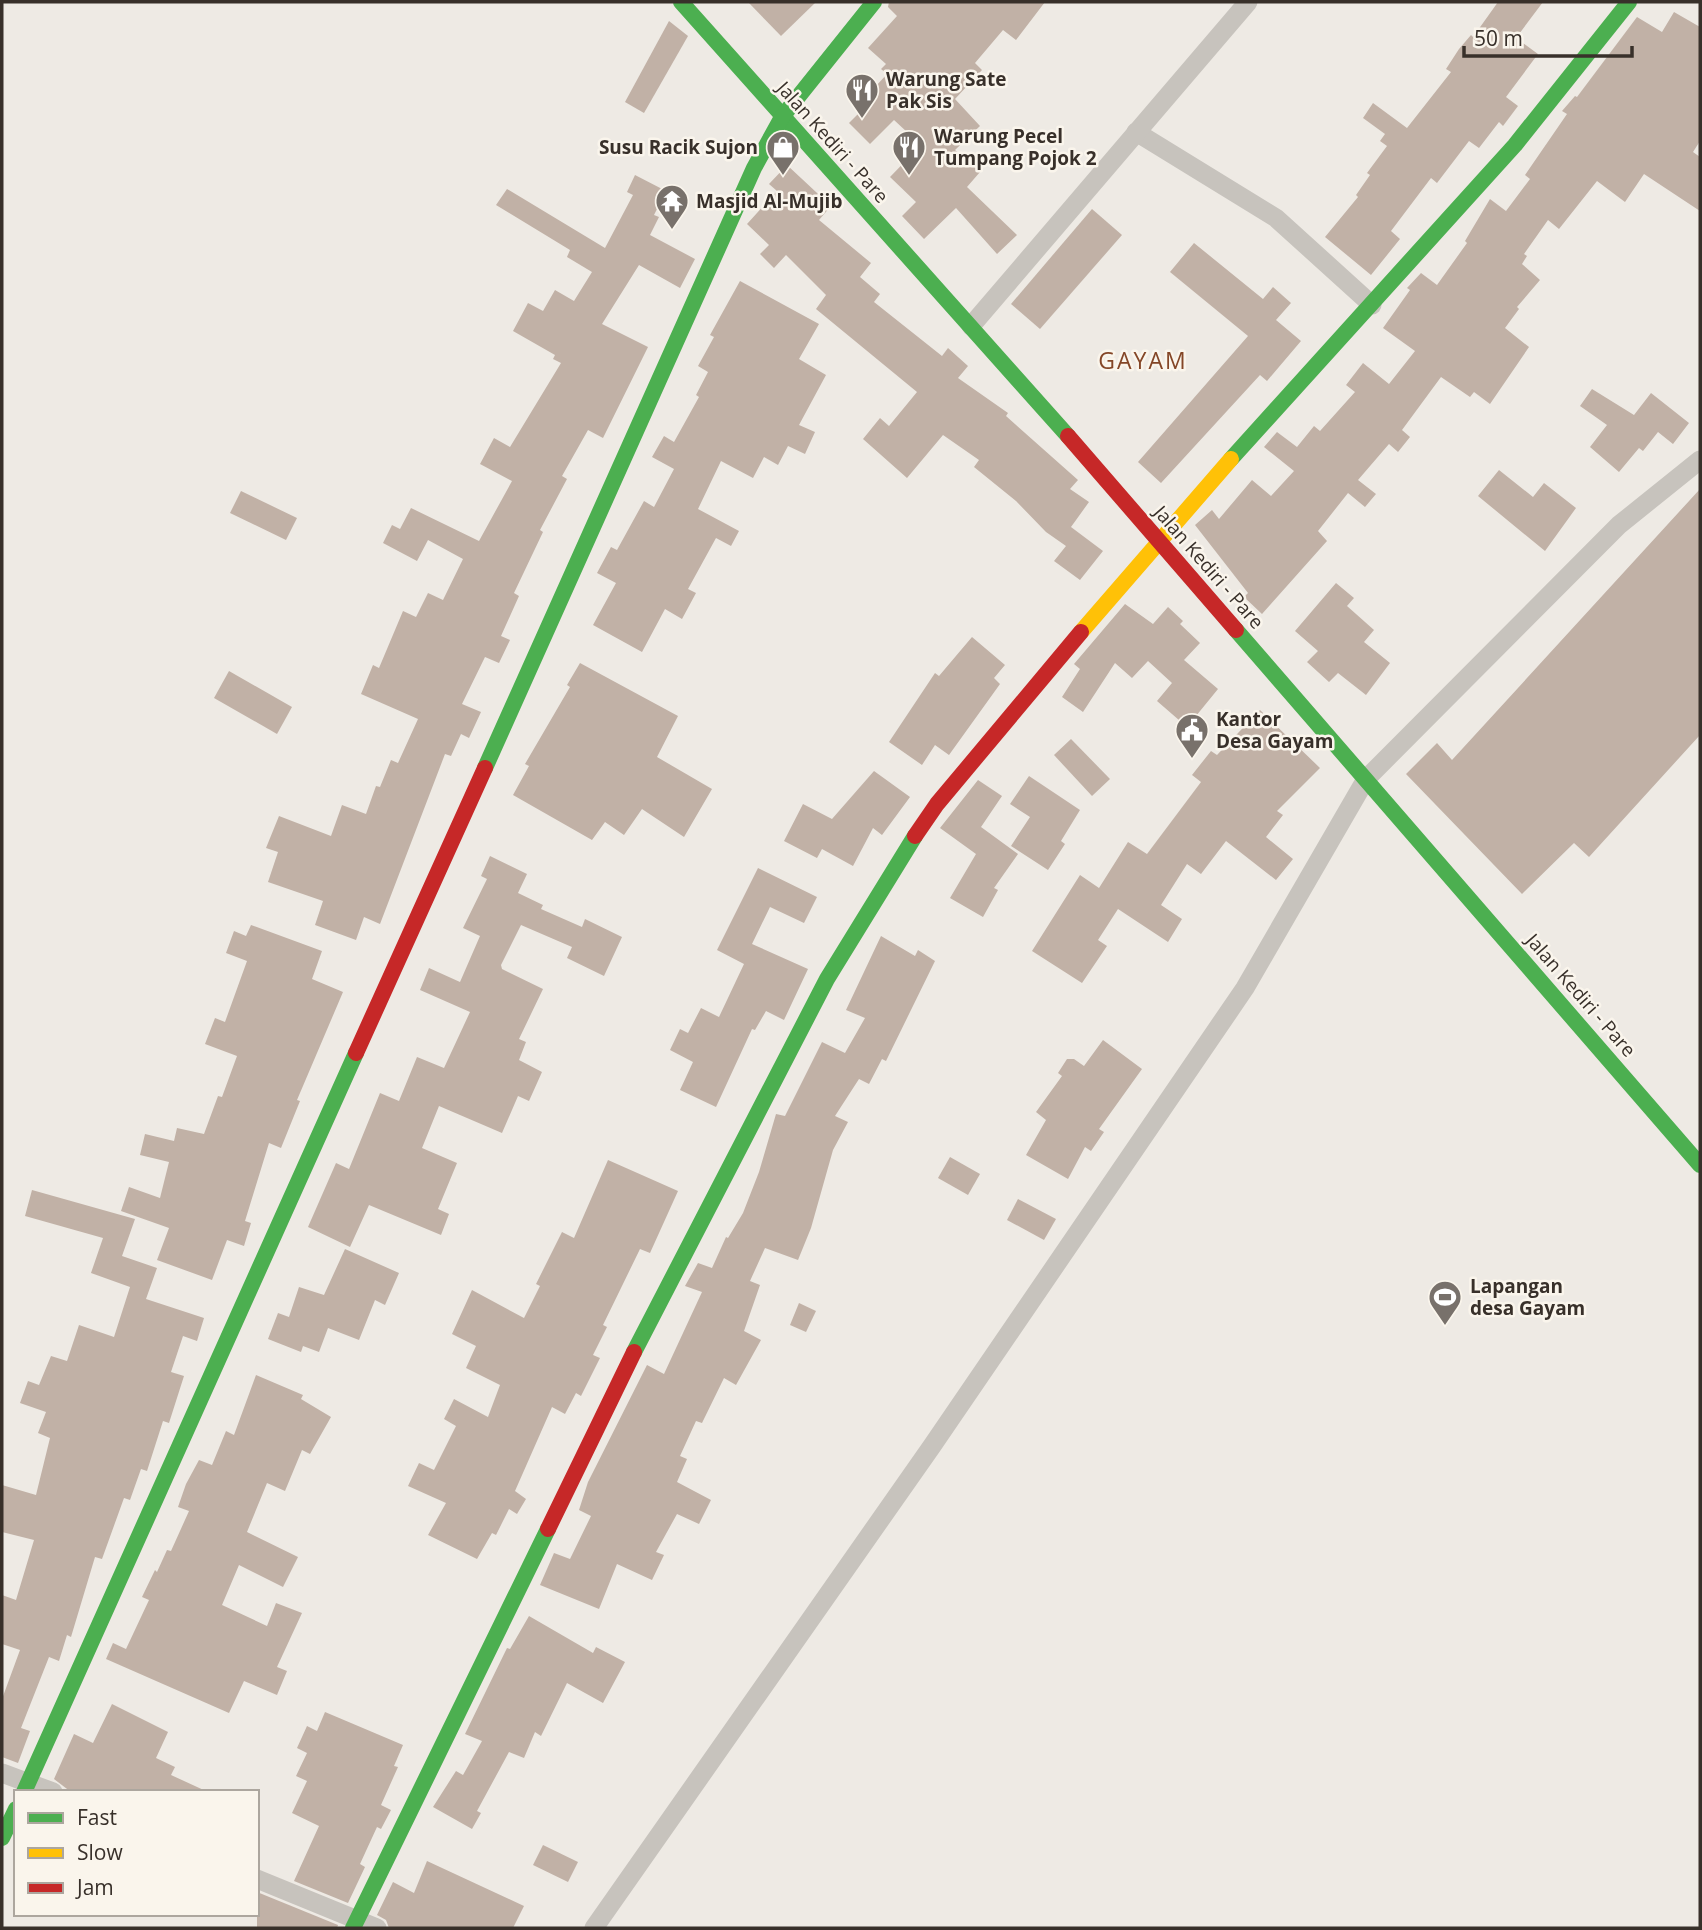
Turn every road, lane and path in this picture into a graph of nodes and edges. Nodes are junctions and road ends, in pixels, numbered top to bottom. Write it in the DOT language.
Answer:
graph roads {
  1 [pos="681,2"];
  2 [pos="874,2"];
  3 [pos="1248,2"];
  4 [pos="1629,2"];
  5 [pos="782,117"];
  6 [pos="1136,132"];
  7 [pos="1372,305"];
  8 [pos="971,326"];
  9 [pos="1700,460"];
  10 [pos="1158,540"];
  11 [pos="1366,779"];
  12 [pos="1700,1165"];
  13 [pos="2,1773"];
  14 [pos="26,1787"];
  15 [pos="14,1813"];
  16 [pos="2,1839"];
  17 [pos="259,1880"];
  18 [pos="355,1924"];
  19 [pos="377,1928"];
  20 [pos="594,1928"];
  1 -- 5 [label="street, Jalan Kediri - Pare"];
  2 -- 5 [label="street"];
  3 -- 6 [label="street"];
  4 -- 7 [label="street"];
  5 -- 8 [label="street, Jalan Kediri - Pare"];
  5 -- 14 [label="street"];
  6 -- 7 [label="street"];
  6 -- 8 [label="street"];
  7 -- 10 [label="street"];
  8 -- 10 [label="street, Jalan Kediri - Pare"];
  9 -- 11 [label="street"];
  10 -- 11 [label="street, Jalan Kediri - Pare"];
  10 -- 18 [label="street"];
  11 -- 12 [label="street, Jalan Kediri - Pare"];
  11 -- 20 [label="street"];
  13 -- 14 [label="street"];
  15 -- 16 [label="street"];
  17 -- 18 [label="street"];
  18 -- 19 [label="street"];
}
